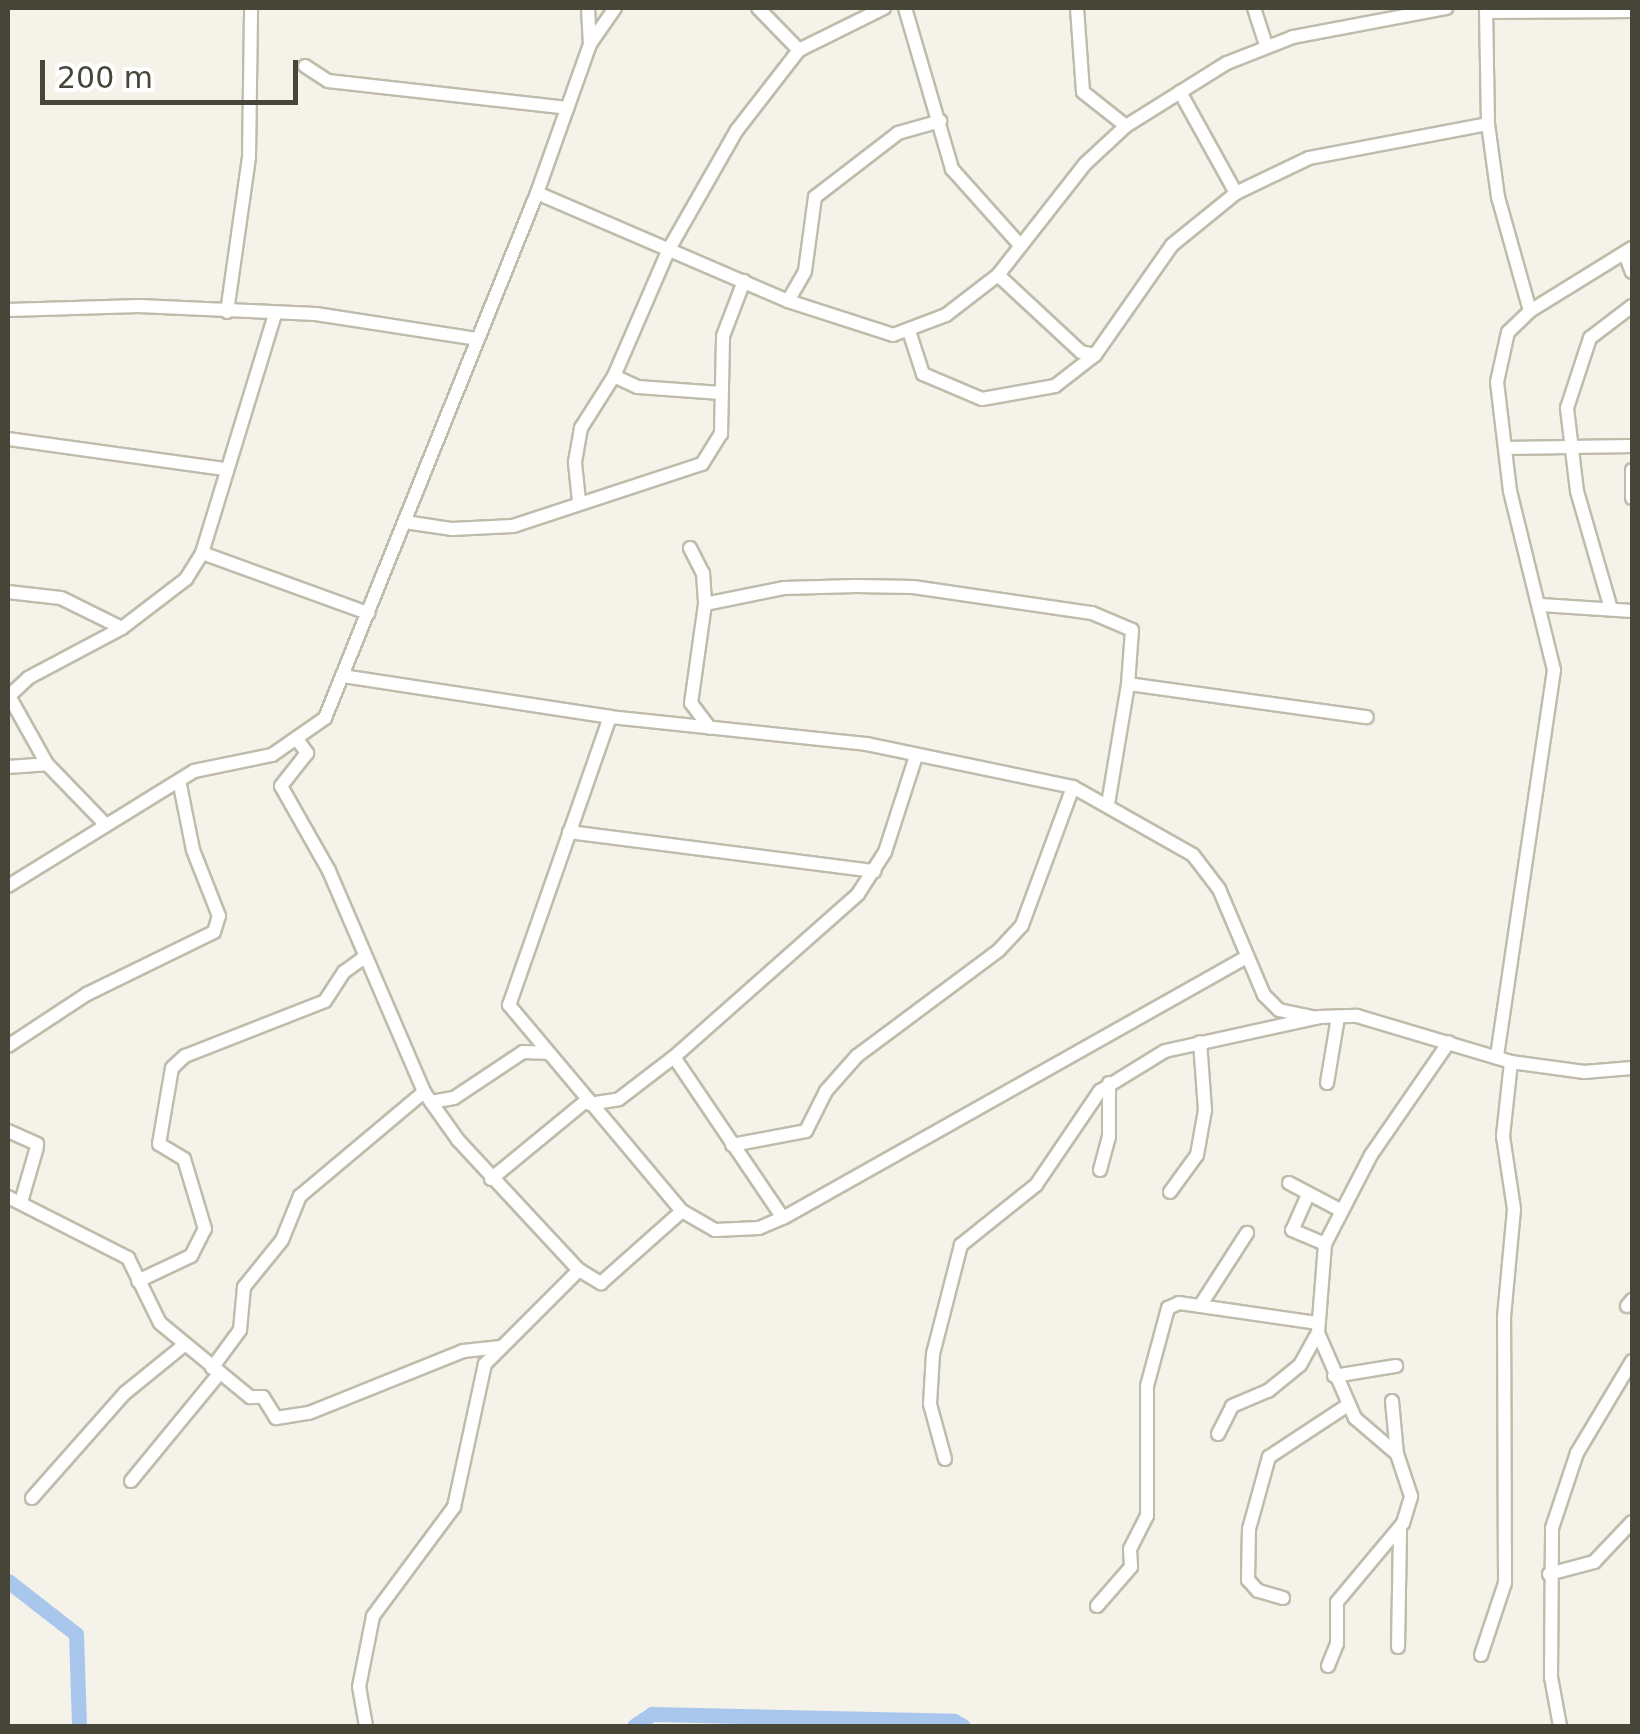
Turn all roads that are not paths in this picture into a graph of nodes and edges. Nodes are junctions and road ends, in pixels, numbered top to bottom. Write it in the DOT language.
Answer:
graph roads {
  1 [pos="251,8"];
  2 [pos="588,8"];
  3 [pos="615,8"];
  4 [pos="758,8"];
  5 [pos="884,8"];
  6 [pos="905,8"];
  7 [pos="1077,8"];
  8 [pos="1254,8"];
  9 [pos="1446,8"];
  10 [pos="1487,10"];
  11 [pos="1632,11"];
  12 [pos="1368,15"];
  13 [pos="590,44"];
  14 [pos="1266,45"];
  15 [pos="799,50"];
  16 [pos="304,66"];
  17 [pos="1180,92"];
  18 [pos="567,108"];
  19 [pos="940,121"];
  20 [pos="1488,124"];
  21 [pos="1126,126"];
  22 [pos="1236,192"];
  23 [pos="537,193"];
  24 [pos="1020,245"];
  25 [pos="669,250"];
  26 [pos="1628,251"];
  27 [pos="1632,272"];
  28 [pos="998,275"];
  29 [pos="744,281"];
  30 [pos="788,301"];
  31 [pos="1632,306"];
  32 [pos="8,310"];
  33 [pos="1530,311"];
  34 [pos="226,312"];
  35 [pos="276,314"];
  36 [pos="909,331"];
  37 [pos="478,339"];
  38 [pos="1095,355"];
  39 [pos="614,376"];
  40 [pos="721,392"];
  41 [pos="8,440"];
  42 [pos="1568,444"];
  43 [pos="1632,446"];
  44 [pos="1506,448"];
  45 [pos="224,469"];
  46 [pos="1632,470"];
  47 [pos="1632,498"];
  48 [pos="579,502"];
  49 [pos="406,522"];
  50 [pos="690,548"];
  51 [pos="202,553"];
  52 [pos="8,592"];
  53 [pos="705,604"];
  54 [pos="1541,605"];
  55 [pos="1612,609"];
  56 [pos="1632,612"];
  57 [pos="368,613"];
  58 [pos="122,628"];
  59 [pos="343,676"];
  60 [pos="1128,684"];
  61 [pos="610,716"];
  62 [pos="1367,717"];
  63 [pos="711,729"];
  64 [pos="299,742"];
  65 [pos="916,756"];
  66 [pos="47,764"];
  67 [pos="8,766"];
  68 [pos="179,780"];
  69 [pos="1073,787"];
  70 [pos="1108,804"];
  71 [pos="105,824"];
  72 [pos="569,832"];
  73 [pos="875,871"];
  74 [pos="8,886"];
  75 [pos="1245,958"];
  76 [pos="362,959"];
  77 [pos="1338,1017"];
  78 [pos="1316,1018"];
  79 [pos="1200,1042"];
  80 [pos="1449,1042"];
  81 [pos="8,1046"];
  82 [pos="546,1052"];
  83 [pos="674,1057"];
  84 [pos="1504,1060"];
  85 [pos="1632,1068"];
  86 [pos="1109,1083"];
  87 [pos="1327,1083"];
  88 [pos="428,1097"];
  89 [pos="588,1103"];
  90 [pos="8,1131"];
  91 [pos="732,1145"];
  92 [pos="1100,1170"];
  93 [pos="492,1179"];
  94 [pos="1289,1184"];
  95 [pos="1170,1192"];
  96 [pos="1307,1198"];
  97 [pos="14,1200"];
  98 [pos="1340,1210"];
  99 [pos="682,1211"];
  100 [pos="782,1218"];
  101 [pos="1247,1233"];
  102 [pos="1325,1244"];
  103 [pos="579,1270"];
  104 [pos="138,1280"];
  105 [pos="1200,1306"];
  106 [pos="1318,1328"];
  107 [pos="184,1345"];
  108 [pos="501,1347"];
  109 [pos="1632,1361"];
  110 [pos="1396,1366"];
  111 [pos="216,1371"];
  112 [pos="1334,1376"];
  113 [pos="1392,1400"];
  114 [pos="1348,1405"];
  115 [pos="1218,1434"];
  116 [pos="1398,1454"];
  117 [pos="944,1460"];
  118 [pos="131,1482"];
  119 [pos="32,1498"];
  120 [pos="1632,1522"];
  121 [pos="1400,1527"];
  122 [pos="1549,1574"];
  123 [pos="1283,1598"];
  124 [pos="1097,1606"];
  125 [pos="1398,1647"];
  126 [pos="1481,1655"];
  127 [pos="1328,1666"];
  128 [pos="366,1726"];
  129 [pos="1560,1726"];
  1 -- 34 [label="street"];
  2 -- 13 [label="street"];
  3 -- 13 [label="street"];
  4 -- 15 [label="street"];
  5 -- 15 [label="street"];
  6 -- 19 [label="street"];
  7 -- 21 [label="street"];
  8 -- 14 [label="street"];
  9 -- 12 [label="street"];
  10 -- 11 [label="street"];
  10 -- 20 [label="street"];
  12 -- 14 [label="street"];
  13 -- 18 [label="street"];
  14 -- 17 [label="street"];
  15 -- 25 [label="street"];
  16 -- 18 [label="street"];
  17 -- 21 [label="street"];
  17 -- 22 [label="street"];
  18 -- 23 [label="street"];
  19 -- 24 [label="street"];
  19 -- 30 [label="street"];
  20 -- 22 [label="street"];
  20 -- 33 [label="street"];
  21 -- 24 [label="street"];
  22 -- 38 [label="street"];
  23 -- 25 [label="street"];
  23 -- 37 [label="street"];
  24 -- 28 [label="street"];
  25 -- 29 [label="street"];
  25 -- 39 [label="street"];
  26 -- 27 [label="street"];
  26 -- 33 [label="street"];
  28 -- 36 [label="street"];
  28 -- 38 [label="street"];
  29 -- 30 [label="street"];
  29 -- 40 [label="street"];
  30 -- 36 [label="street"];
  31 -- 42 [label="street"];
  32 -- 34 [label="street"];
  33 -- 44 [label="street"];
  34 -- 35 [label="street"];
  35 -- 37 [label="street"];
  35 -- 45 [label="street"];
  36 -- 38 [label="street"];
  37 -- 49 [label="street"];
  39 -- 40 [label="street"];
  39 -- 48 [label="street"];
  40 -- 48 [label="street"];
  41 -- 45 [label="street"];
  42 -- 43 [label="street"];
  42 -- 44 [label="street"];
  42 -- 55 [label="street"];
  44 -- 54 [label="street"];
  45 -- 51 [label="street"];
  46 -- 47 [label="street"];
  48 -- 49 [label="street"];
  49 -- 57 [label="street"];
  50 -- 53 [label="street"];
  51 -- 57 [label="street"];
  51 -- 58 [label="street"];
  52 -- 58 [label="street"];
  53 -- 60 [label="street"];
  53 -- 63 [label="street"];
  54 -- 55 [label="street"];
  54 -- 84 [label="street"];
  55 -- 56 [label="street"];
  57 -- 59 [label="street"];
  58 -- 66 [label="street"];
  59 -- 61 [label="street"];
  59 -- 64 [label="street"];
  60 -- 62 [label="street"];
  60 -- 70 [label="street"];
  61 -- 63 [label="street"];
  61 -- 72 [label="street"];
  63 -- 65 [label="street"];
  64 -- 68 [label="street"];
  64 -- 76 [label="street"];
  65 -- 69 [label="street"];
  65 -- 73 [label="street"];
  66 -- 67 [label="street"];
  66 -- 71 [label="street"];
  68 -- 71 [label="street"];
  68 -- 81 [label="street"];
  69 -- 70 [label="street"];
  69 -- 91 [label="street"];
  70 -- 75 [label="street"];
  71 -- 74 [label="street"];
  72 -- 73 [label="street"];
  72 -- 82 [label="street"];
  73 -- 83 [label="street"];
  75 -- 78 [label="street"];
  75 -- 100 [label="street"];
  76 -- 88 [label="street"];
  76 -- 104 [label="street"];
  77 -- 78 [label="street"];
  77 -- 80 [label="street"];
  77 -- 87 [label="street"];
  78 -- 79 [label="street"];
  79 -- 86 [label="street"];
  79 -- 95 [label="street"];
  80 -- 84 [label="street"];
  80 -- 98 [label="street"];
  82 -- 88 [label="street"];
  82 -- 89 [label="street"];
  83 -- 89 [label="street"];
  83 -- 91 [label="street"];
  84 -- 85 [label="street"];
  84 -- 126 [label="street"];
  86 -- 92 [label="street"];
  86 -- 117 [label="street"];
  88 -- 93 [label="street"];
  88 -- 111 [label="street"];
  89 -- 93 [label="street"];
  89 -- 99 [label="street"];
  90 -- 97 [label="street"];
  91 -- 100 [label="street"];
  93 -- 103 [label="street"];
  94 -- 96 [label="street"];
  96 -- 98 [label="street"];
  96 -- 102 [label="street"];
  97 -- 104 [label="street"];
  98 -- 102 [label="street"];
  99 -- 100 [label="street"];
  99 -- 103 [label="street"];
  101 -- 105 [label="street"];
  102 -- 106 [label="street"];
  103 -- 108 [label="street"];
  104 -- 107 [label="street"];
  105 -- 106 [label="street"];
  105 -- 124 [label="street"];
  106 -- 112 [label="street"];
  106 -- 115 [label="street"];
  107 -- 111 [label="street"];
  107 -- 119 [label="street"];
  108 -- 111 [label="street"];
  108 -- 128 [label="street"];
  109 -- 122 [label="street"];
  110 -- 112 [label="street"];
  111 -- 118 [label="street"];
  112 -- 114 [label="street"];
  113 -- 116 [label="street"];
  114 -- 116 [label="street"];
  114 -- 123 [label="street"];
  116 -- 121 [label="street"];
  120 -- 122 [label="street"];
  121 -- 125 [label="street"];
  121 -- 127 [label="street"];
  122 -- 129 [label="street"];
}
